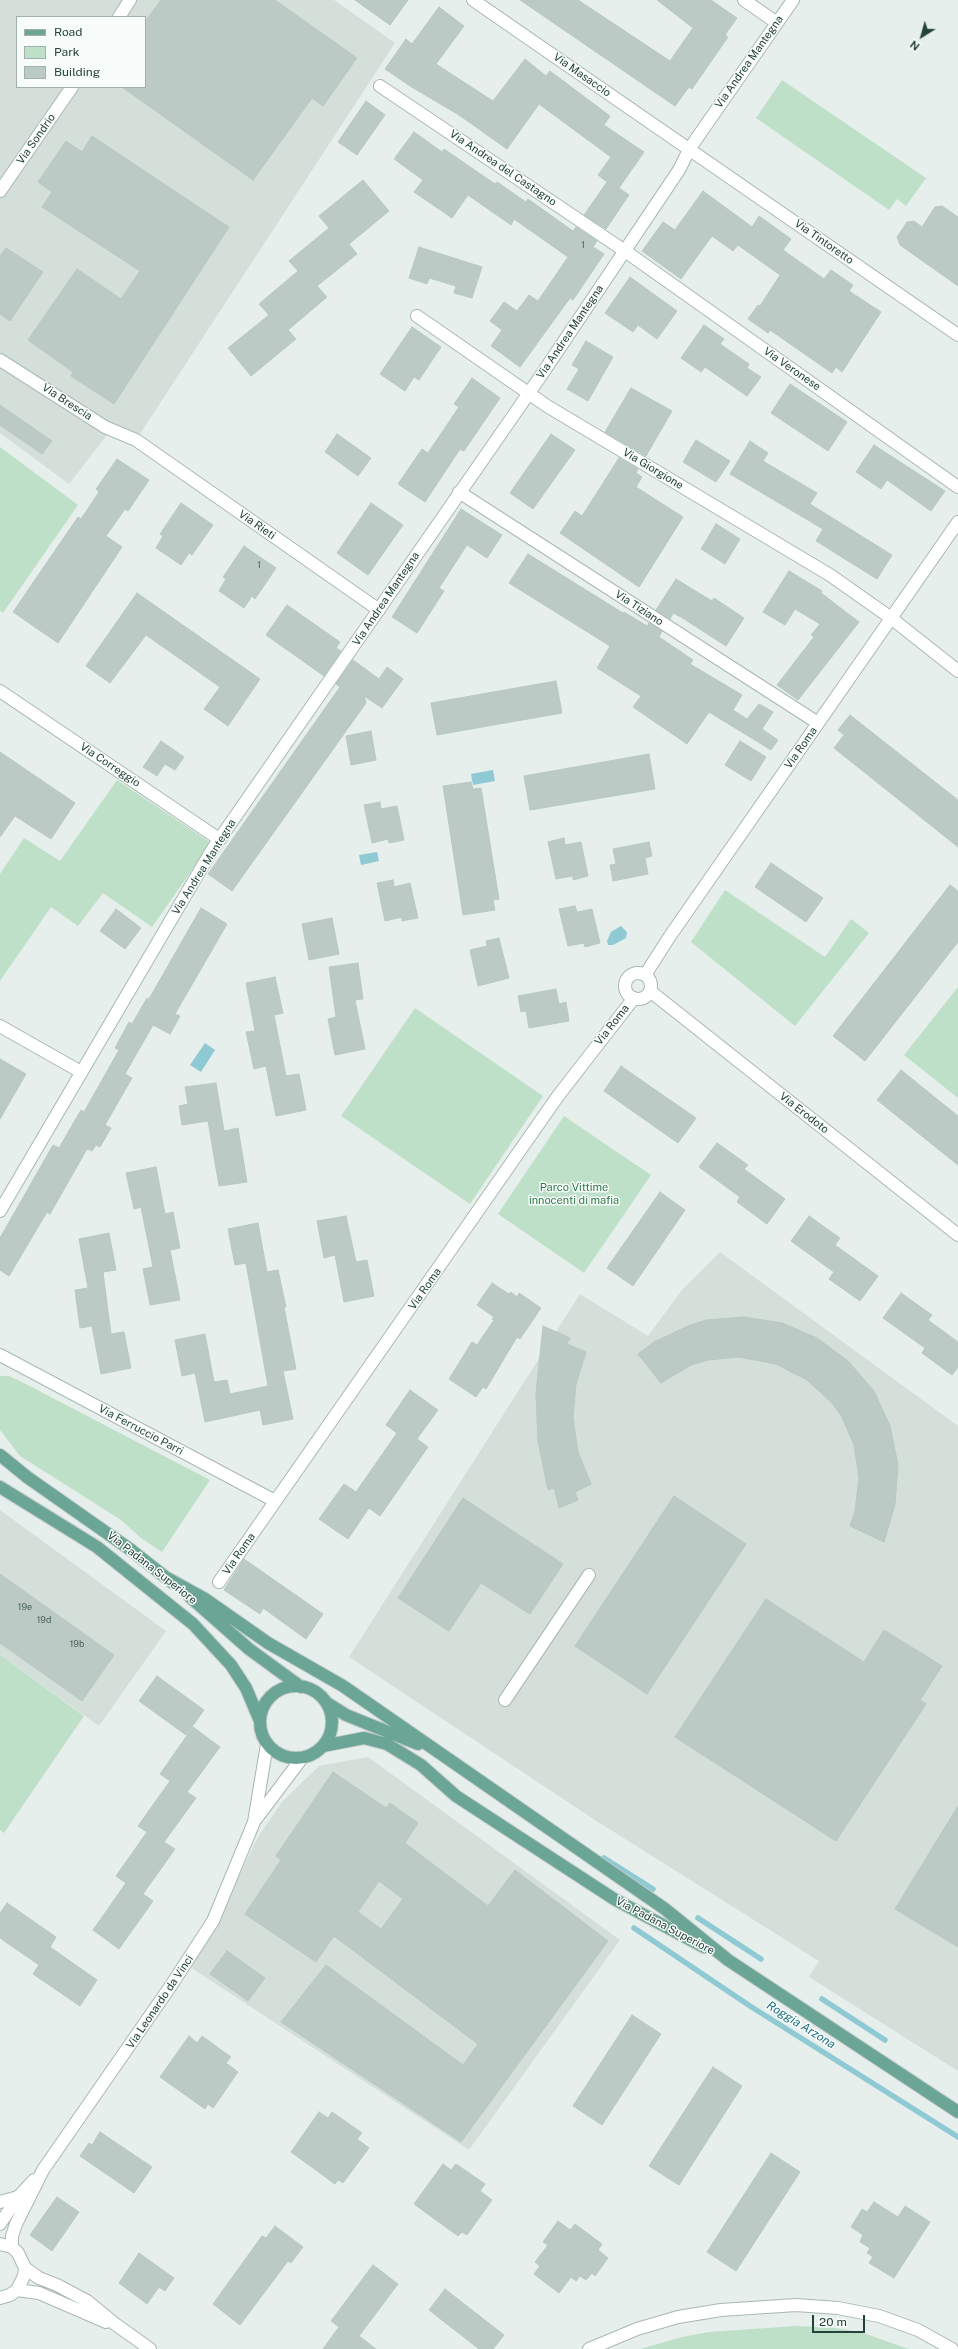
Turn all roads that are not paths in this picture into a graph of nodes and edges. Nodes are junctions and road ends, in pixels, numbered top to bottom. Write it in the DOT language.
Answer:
graph roads {
  1 [pos="130,0"];
  2 [pos="473,0"];
  3 [pos="744,0"];
  4 [pos="793,0"];
  5 [pos="120,16"];
  6 [pos="777,23"];
  7 [pos="380,86"];
  8 [pos="71,88"];
  9 [pos="690,148"];
  10 [pos="0,191"];
  11 [pos="625,251"];
  12 [pos="417,316"];
  13 [pos="958,335"];
  14 [pos="0,360"];
  15 [pos="528,394"];
  16 [pos="136,440"];
  17 [pos="958,487"];
  18 [pos="459,492"];
  19 [pos="958,522"];
  20 [pos="379,610"];
  21 [pos="891,618"];
  22 [pos="958,671"];
  23 [pos="0,691"];
  24 [pos="818,723"];
  25 [pos="219,839"];
  26 [pos="646,975"];
  27 [pos="650,991"];
  28 [pos="634,998"];
  29 [pos="0,1026"];
  30 [pos="81,1072"];
  31 [pos="0,1211"];
  32 [pos="958,1235"];
  33 [pos="2,1358"];
  34 [pos="0,1455"];
  35 [pos="0,1487"];
  36 [pos="275,1501"];
  37 [pos="589,1575"];
  38 [pos="167,1578"];
  39 [pos="219,1582"];
  40 [pos="301,1687"];
  41 [pos="505,1700"];
  42 [pos="327,1703"];
  43 [pos="260,1721"];
  44 [pos="267,1744"];
  45 [pos="323,1746"];
  46 [pos="443,1755"];
  47 [pos="302,1758"];
  48 [pos="254,1822"];
  49 [pos="728,1960"];
  50 [pos="958,2112"];
  51 [pos="44,2170"];
  52 [pos="18,2197"];
  53 [pos="0,2202"];
  54 [pos="0,2224"];
  55 [pos="0,2244"];
  56 [pos="12,2247"];
  57 [pos="25,2268"];
  58 [pos="17,2290"];
  59 [pos="0,2298"];
  60 [pos="115,2324"];
  61 [pos="150,2349"];
  62 [pos="589,2349"];
  63 [pos="952,2349"];
  1 -- 5 [label="street"];
  2 -- 9 [label="street, Via Masaccio"];
  3 -- 6 [label="street"];
  4 -- 6 [label="street, Via Andrea Mantegna"];
  6 -- 9 [label="street, Via Andrea Mantegna"];
  7 -- 11 [label="street, Via Andrea del Castagno"];
  8 -- 10 [label="street, Via Sondrio"];
  9 -- 11 [label="street, Via Andrea Mantegna"];
  9 -- 13 [label="street, Via Tintoretto"];
  11 -- 15 [label="street, Via Andrea Mantegna"];
  11 -- 17 [label="street, Via Veronese"];
  12 -- 15 [label="street, Via Giorgione"];
  14 -- 16 [label="street, Via Brescia"];
  15 -- 18 [label="street, Via Andrea Mantegna"];
  15 -- 21 [label="street, Via Giorgione"];
  16 -- 20 [label="street, Via Rieti"];
  18 -- 20 [label="street, Via Andrea Mantegna"];
  18 -- 24 [label="street, Via Tiziano"];
  19 -- 21 [label="street, Via Roma"];
  20 -- 25 [label="street, Via Andrea Mantegna"];
  21 -- 22 [label="street, Via Giorgione"];
  21 -- 24 [label="street, Via Roma"];
  23 -- 25 [label="street, Via Correggio"];
  24 -- 26 [label="street, Via Roma"];
  25 -- 30 [label="street, Via Andrea Mantegna"];
  26 -- 27 [label="street"];
  26 -- 28 [label="street"];
  27 -- 28 [label="street"];
  27 -- 32 [label="street, Via Erodoto"];
  28 -- 36 [label="street, Via Roma"];
  29 -- 30 [label="street"];
  30 -- 31 [label="street, Via Andrea Mantegna"];
  33 -- 36 [label="street, Via Ferruccio Parri"];
  34 -- 38 [label="main road, Via Padana Superiore"];
  35 -- 43 [label="main road, Via Padana Superiore"];
  36 -- 39 [label="street, Via Roma"];
  37 -- 41 [label="street"];
  38 -- 40 [label="main road, Via Padana Superiore"];
  38 -- 46 [label="main road"];
  40 -- 42 [label="main road, Via Padana Superiore"];
  40 -- 43 [label="main road"];
  42 -- 45 [label="main road"];
  42 -- 46 [label="main road, Via Padana Superiore"];
  43 -- 44 [label="main road, Via Padana Superiore"];
  44 -- 47 [label="main road"];
  44 -- 48 [label="street, Via Leonardo da Vinci"];
  45 -- 47 [label="main road, Via Padana Superiore"];
  45 -- 49 [label="main road, Via Padana Superiore"];
  46 -- 49 [label="main road, Via Padana Superiore"];
  47 -- 48 [label="street, Via Leonardo da Vinci"];
  48 -- 51 [label="street, Via Leonardo da Vinci"];
  49 -- 50 [label="main road"];
  51 -- 52 [label="street, Via Leonardo da Vinci"];
  51 -- 56 [label="street, Via Leonardo da Vinci"];
  52 -- 53 [label="street"];
  52 -- 54 [label="street, Via Leonardo da Vinci"];
  55 -- 56 [label="street"];
  56 -- 57 [label="street"];
  57 -- 58 [label="street"];
  57 -- 60 [label="street"];
  58 -- 59 [label="street"];
  58 -- 60 [label="street"];
  60 -- 61 [label="street"];
  62 -- 63 [label="street"];
}
